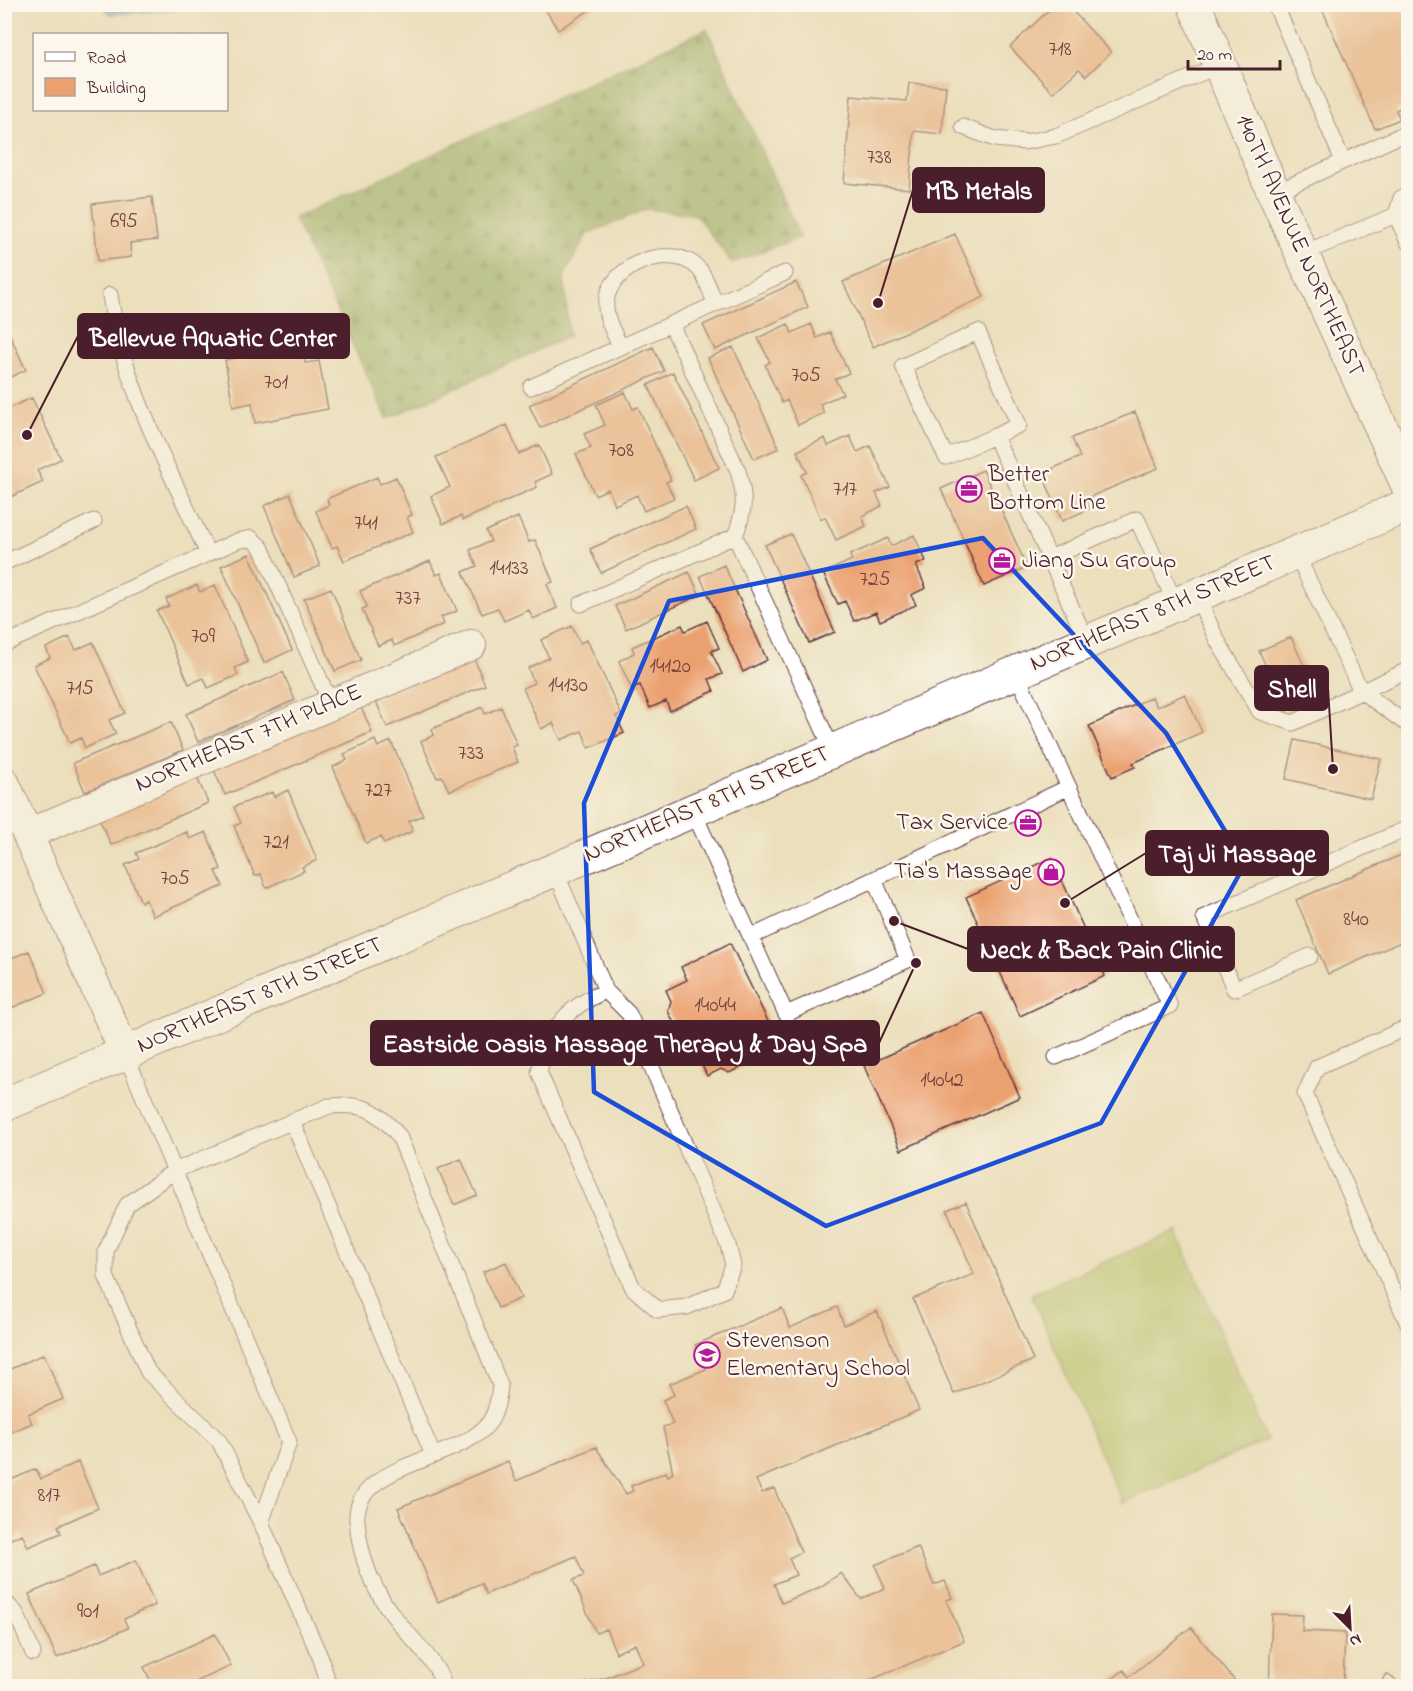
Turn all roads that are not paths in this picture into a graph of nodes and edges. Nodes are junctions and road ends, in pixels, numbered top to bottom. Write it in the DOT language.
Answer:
graph roads {
  1 [pos="1194,4"];
  2 [pos="1275,4"];
  3 [pos="1220,65"];
  4 [pos="963,127"];
  5 [pos="1408,132"];
  6 [pos="1343,161"];
  7 [pos="1274,193"];
  8 [pos="1408,195"];
  9 [pos="1396,215"];
  10 [pos="1408,242"];
  11 [pos="1301,254"];
  12 [pos="785,273"];
  13 [pos="110,295"];
  14 [pos="716,304"];
  15 [pos="671,324"];
  16 [pos="621,346"];
  17 [pos="531,387"];
  18 [pos="995,436"];
  19 [pos="1408,486"];
  20 [pos="1408,505"];
  21 [pos="94,521"];
  22 [pos="735,536"];
  23 [pos="1296,553"];
  24 [pos="208,554"];
  25 [pos="1050,558"];
  26 [pos="4,563"];
  27 [pos="1186,600"];
  28 [pos="581,603"];
  29 [pos="1087,642"];
  30 [pos="4,644"];
  31 [pos="471,645"];
  32 [pos="1408,670"];
  33 [pos="1016,673"];
  34 [pos="1361,691"];
  35 [pos="331,704"];
  36 [pos="1408,725"];
  37 [pos="833,751"];
  38 [pos="4,782"];
  39 [pos="1069,787"];
  40 [pos="693,811"];
  41 [pos="17,821"];
  42 [pos="1408,828"];
  43 [pos="555,870"];
  44 [pos="874,879"];
  45 [pos="751,937"];
  46 [pos="1310,956"];
  47 [pos="606,991"];
  48 [pos="1408,1027"];
  49 [pos="125,1053"];
  50 [pos="1056,1057"];
  51 [pos="4,1105"];
  52 [pos="292,1121"];
  53 [pos="174,1171"];
  54 [pos="1408,1324"];
  55 [pos="433,1455"];
  56 [pos="261,1523"];
  57 [pos="4,1600"];
  58 [pos="33,1653"];
  59 [pos="329,1686"];
  60 [pos="444,1686"];
  1 -- 3 [label="main road, 140TH AVENUE NORTHEAST"];
  2 -- 6 [label="lane"];
  3 -- 4 [label="lane"];
  3 -- 7 [label="main road, 140TH AVENUE NORTHEAST"];
  5 -- 6 [label="lane"];
  6 -- 7 [label="lane"];
  7 -- 11 [label="main road, 140TH AVENUE NORTHEAST"];
  8 -- 9 [label="lane"];
  9 -- 10 [label="lane"];
  9 -- 11 [label="lane"];
  11 -- 19 [label="main road, 140TH AVENUE NORTHEAST"];
  12 -- 14 [label="lane"];
  13 -- 24 [label="lane"];
  14 -- 15 [label="lane"];
  14 -- 16 [label="lane"];
  15 -- 16 [label="lane"];
  15 -- 22 [label="lane"];
  16 -- 17 [label="lane"];
  18 -- 18 [label="lane"];
  18 -- 25 [label="lane"];
  20 -- 23 [label="main road, NORTHEAST 8TH STREET"];
  21 -- 26 [label="lane"];
  22 -- 28 [label="lane"];
  22 -- 37 [label="lane"];
  23 -- 27 [label="main road, NORTHEAST 8TH STREET"];
  23 -- 34 [label="lane"];
  24 -- 30 [label="lane"];
  24 -- 35 [label="lane"];
  25 -- 27 [label="lane"];
  25 -- 29 [label="lane"];
  27 -- 29 [label="main road, NORTHEAST 8TH STREET"];
  27 -- 34 [label="lane"];
  29 -- 33 [label="main road, NORTHEAST 8TH STREET"];
  31 -- 35 [label="street, NORTHEAST 7TH PLACE"];
  32 -- 34 [label="lane"];
  33 -- 37 [label="main road, NORTHEAST 8TH STREET"];
  33 -- 39 [label="lane"];
  34 -- 36 [label="lane"];
  35 -- 41 [label="street, NORTHEAST 7TH PLACE"];
  37 -- 40 [label="main road, NORTHEAST 8TH STREET"];
  38 -- 41 [label="street"];
  39 -- 44 [label="lane"];
  39 -- 50 [label="lane"];
  40 -- 43 [label="main road, NORTHEAST 8TH STREET"];
  40 -- 45 [label="lane"];
  41 -- 49 [label="street"];
  42 -- 46 [label="lane"];
  43 -- 47 [label="lane"];
  43 -- 49 [label="main road, NORTHEAST 8TH STREET"];
  44 -- 45 [label="lane"];
  44 -- 45 [label="lane"];
  47 -- 47 [label="lane"];
  48 -- 54 [label="lane"];
  49 -- 51 [label="main road, NORTHEAST 8TH STREET"];
  49 -- 53 [label="lane"];
  52 -- 53 [label="lane"];
  52 -- 55 [label="lane"];
  52 -- 55 [label="lane"];
  53 -- 56 [label="lane"];
  53 -- 56 [label="lane"];
  55 -- 60 [label="lane"];
  56 -- 59 [label="lane"];
  57 -- 58 [label="lane"];
}
